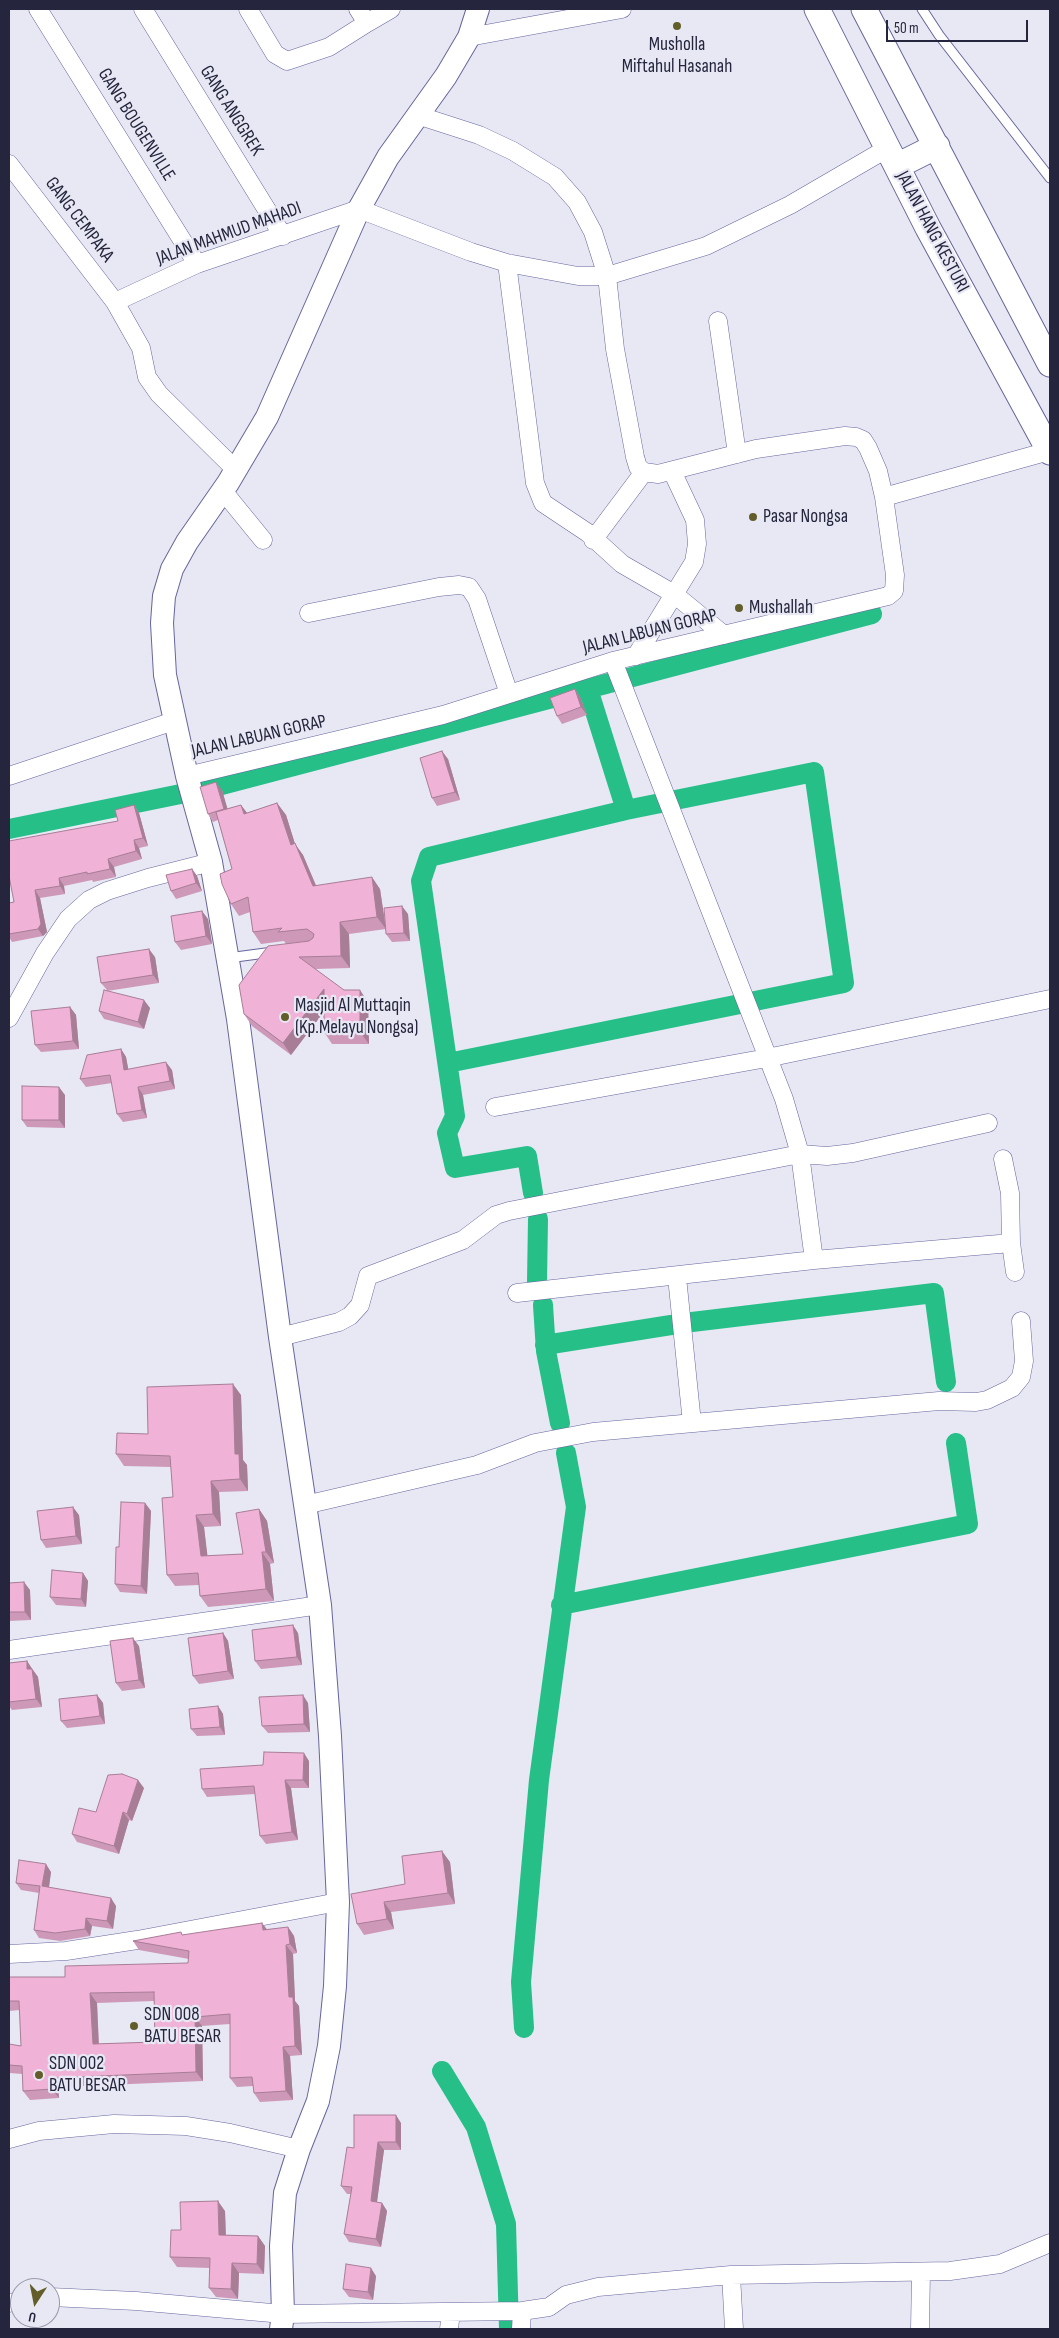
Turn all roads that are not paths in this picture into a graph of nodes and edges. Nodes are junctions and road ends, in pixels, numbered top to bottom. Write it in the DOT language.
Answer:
graph roads {
  1 [pos="38,9"];
  2 [pos="143,9"];
  3 [pos="248,9"];
  4 [pos="391,9"];
  5 [pos="478,9"];
  6 [pos="622,9"];
  7 [pos="817,9"];
  8 [pos="864,9"];
  9 [pos="922,9"];
  10 [pos="362,16"];
  11 [pos="469,38"];
  12 [pos="417,115"];
  13 [pos="937,146"];
  14 [pos="893,157"];
  15 [pos="9,164"];
  16 [pos="1050,178"];
  17 [pos="359,209"];
  18 [pos="283,236"];
  19 [pos="508,263"];
  20 [pos="197,264"];
  21 [pos="607,276"];
  22 [pos="115,302"];
  23 [pos="718,321"];
  24 [pos="1050,364"];
  25 [pos="1050,452"];
  26 [pos="737,454"];
  27 [pos="236,470"];
  28 [pos="672,471"];
  29 [pos="644,472"];
  30 [pos="223,491"];
  31 [pos="884,496"];
  32 [pos="264,540"];
  33 [pos="593,540"];
  34 [pos="674,594"];
  35 [pos="309,613"];
  36 [pos="724,635"];
  37 [pos="636,656"];
  38 [pos="616,666"];
  39 [pos="509,694"];
  40 [pos="174,721"];
  41 [pos="9,776"];
  42 [pos="188,780"];
  43 [pos="211,862"];
  44 [pos="286,951"];
  45 [pos="228,958"];
  46 [pos="1050,998"];
  47 [pos="9,1018"];
  48 [pos="767,1058"];
  49 [pos="495,1107"];
  50 [pos="988,1122"];
  51 [pos="800,1154"];
  52 [pos="1004,1159"];
  53 [pos="1011,1243"];
  54 [pos="814,1260"];
  55 [pos="1016,1272"];
  56 [pos="677,1276"];
  57 [pos="517,1293"];
  58 [pos="1021,1321"];
  59 [pos="280,1336"];
  60 [pos="692,1424"];
  61 [pos="305,1505"];
  62 [pos="320,1604"];
  63 [pos="9,1650"];
  64 [pos="338,1902"];
  65 [pos="9,1954"];
  66 [pos="9,2139"];
  67 [pos="299,2149"];
  68 [pos="1050,2243"];
  69 [pos="921,2272"];
  70 [pos="731,2275"];
  71 [pos="60,2297"];
  72 [pos="514,2312"];
  73 [pos="450,2320"];
  74 [pos="282,2322"];
  75 [pos="521,2329"];
  76 [pos="734,2329"];
  77 [pos="920,2329"];
  1 -- 20 [label="street, GANG BOUGENVILLE"];
  2 -- 18 [label="street, GANG ANGGREK"];
  3 -- 10 [label="street"];
  4 -- 10 [label="street"];
  5 -- 11 [label="street"];
  6 -- 11 [label="street"];
  7 -- 14 [label="main road, JALAN HANG KESTURI"];
  8 -- 13 [label="main road"];
  9 -- 16 [label="lane"];
  11 -- 12 [label="street"];
  12 -- 17 [label="street"];
  12 -- 21 [label="street"];
  13 -- 14 [label="main road"];
  13 -- 24 [label="main road"];
  14 -- 21 [label="street"];
  14 -- 25 [label="main road, JALAN HANG KESTURI"];
  15 -- 22 [label="street, GANG CEMPAKA"];
  17 -- 18 [label="street, JALAN MAHMUD MAHADI"];
  17 -- 19 [label="street"];
  17 -- 27 [label="street"];
  18 -- 20 [label="street, JALAN MAHMUD MAHADI"];
  19 -- 21 [label="street"];
  19 -- 33 [label="street"];
  20 -- 22 [label="street, JALAN MAHMUD MAHADI"];
  21 -- 29 [label="street"];
  22 -- 27 [label="street, GANG CEMPAKA"];
  23 -- 26 [label="street"];
  25 -- 31 [label="street"];
  26 -- 28 [label="street"];
  26 -- 31 [label="street, JALAN LABUAN GORAP"];
  27 -- 30 [label="street"];
  28 -- 29 [label="street"];
  28 -- 34 [label="street"];
  29 -- 33 [label="street"];
  30 -- 32 [label="street"];
  30 -- 40 [label="street"];
  31 -- 36 [label="street, JALAN LABUAN GORAP"];
  33 -- 34 [label="street"];
  34 -- 36 [label="street"];
  34 -- 37 [label="street"];
  35 -- 39 [label="street"];
  36 -- 37 [label="street, JALAN LABUAN GORAP"];
  37 -- 38 [label="street, JALAN LABUAN GORAP"];
  38 -- 39 [label="street, JALAN LABUAN GORAP"];
  38 -- 48 [label="street"];
  39 -- 42 [label="street, JALAN LABUAN GORAP"];
  40 -- 41 [label="street, JALAN LABUAN GORAP"];
  40 -- 42 [label="street"];
  42 -- 43 [label="street"];
  43 -- 45 [label="street"];
  43 -- 47 [label="street"];
  44 -- 45 [label="lane"];
  45 -- 59 [label="street"];
  46 -- 48 [label="street"];
  48 -- 49 [label="street"];
  48 -- 51 [label="street"];
  50 -- 51 [label="street"];
  51 -- 54 [label="street"];
  51 -- 59 [label="street"];
  52 -- 53 [label="street"];
  53 -- 54 [label="street"];
  53 -- 55 [label="street"];
  54 -- 56 [label="street"];
  56 -- 57 [label="street"];
  56 -- 60 [label="street"];
  58 -- 60 [label="street"];
  59 -- 61 [label="street"];
  60 -- 61 [label="street"];
  61 -- 62 [label="street"];
  62 -- 63 [label="street"];
  62 -- 64 [label="street"];
  64 -- 65 [label="street"];
  64 -- 67 [label="street"];
  66 -- 67 [label="street"];
  67 -- 74 [label="street"];
  68 -- 69 [label="street"];
  69 -- 70 [label="street"];
  69 -- 77 [label="street"];
  70 -- 72 [label="street"];
  70 -- 76 [label="street"];
  71 -- 74 [label="street"];
  72 -- 73 [label="street"];
  72 -- 75 [label="street"];
  73 -- 74 [label="street"];
}
